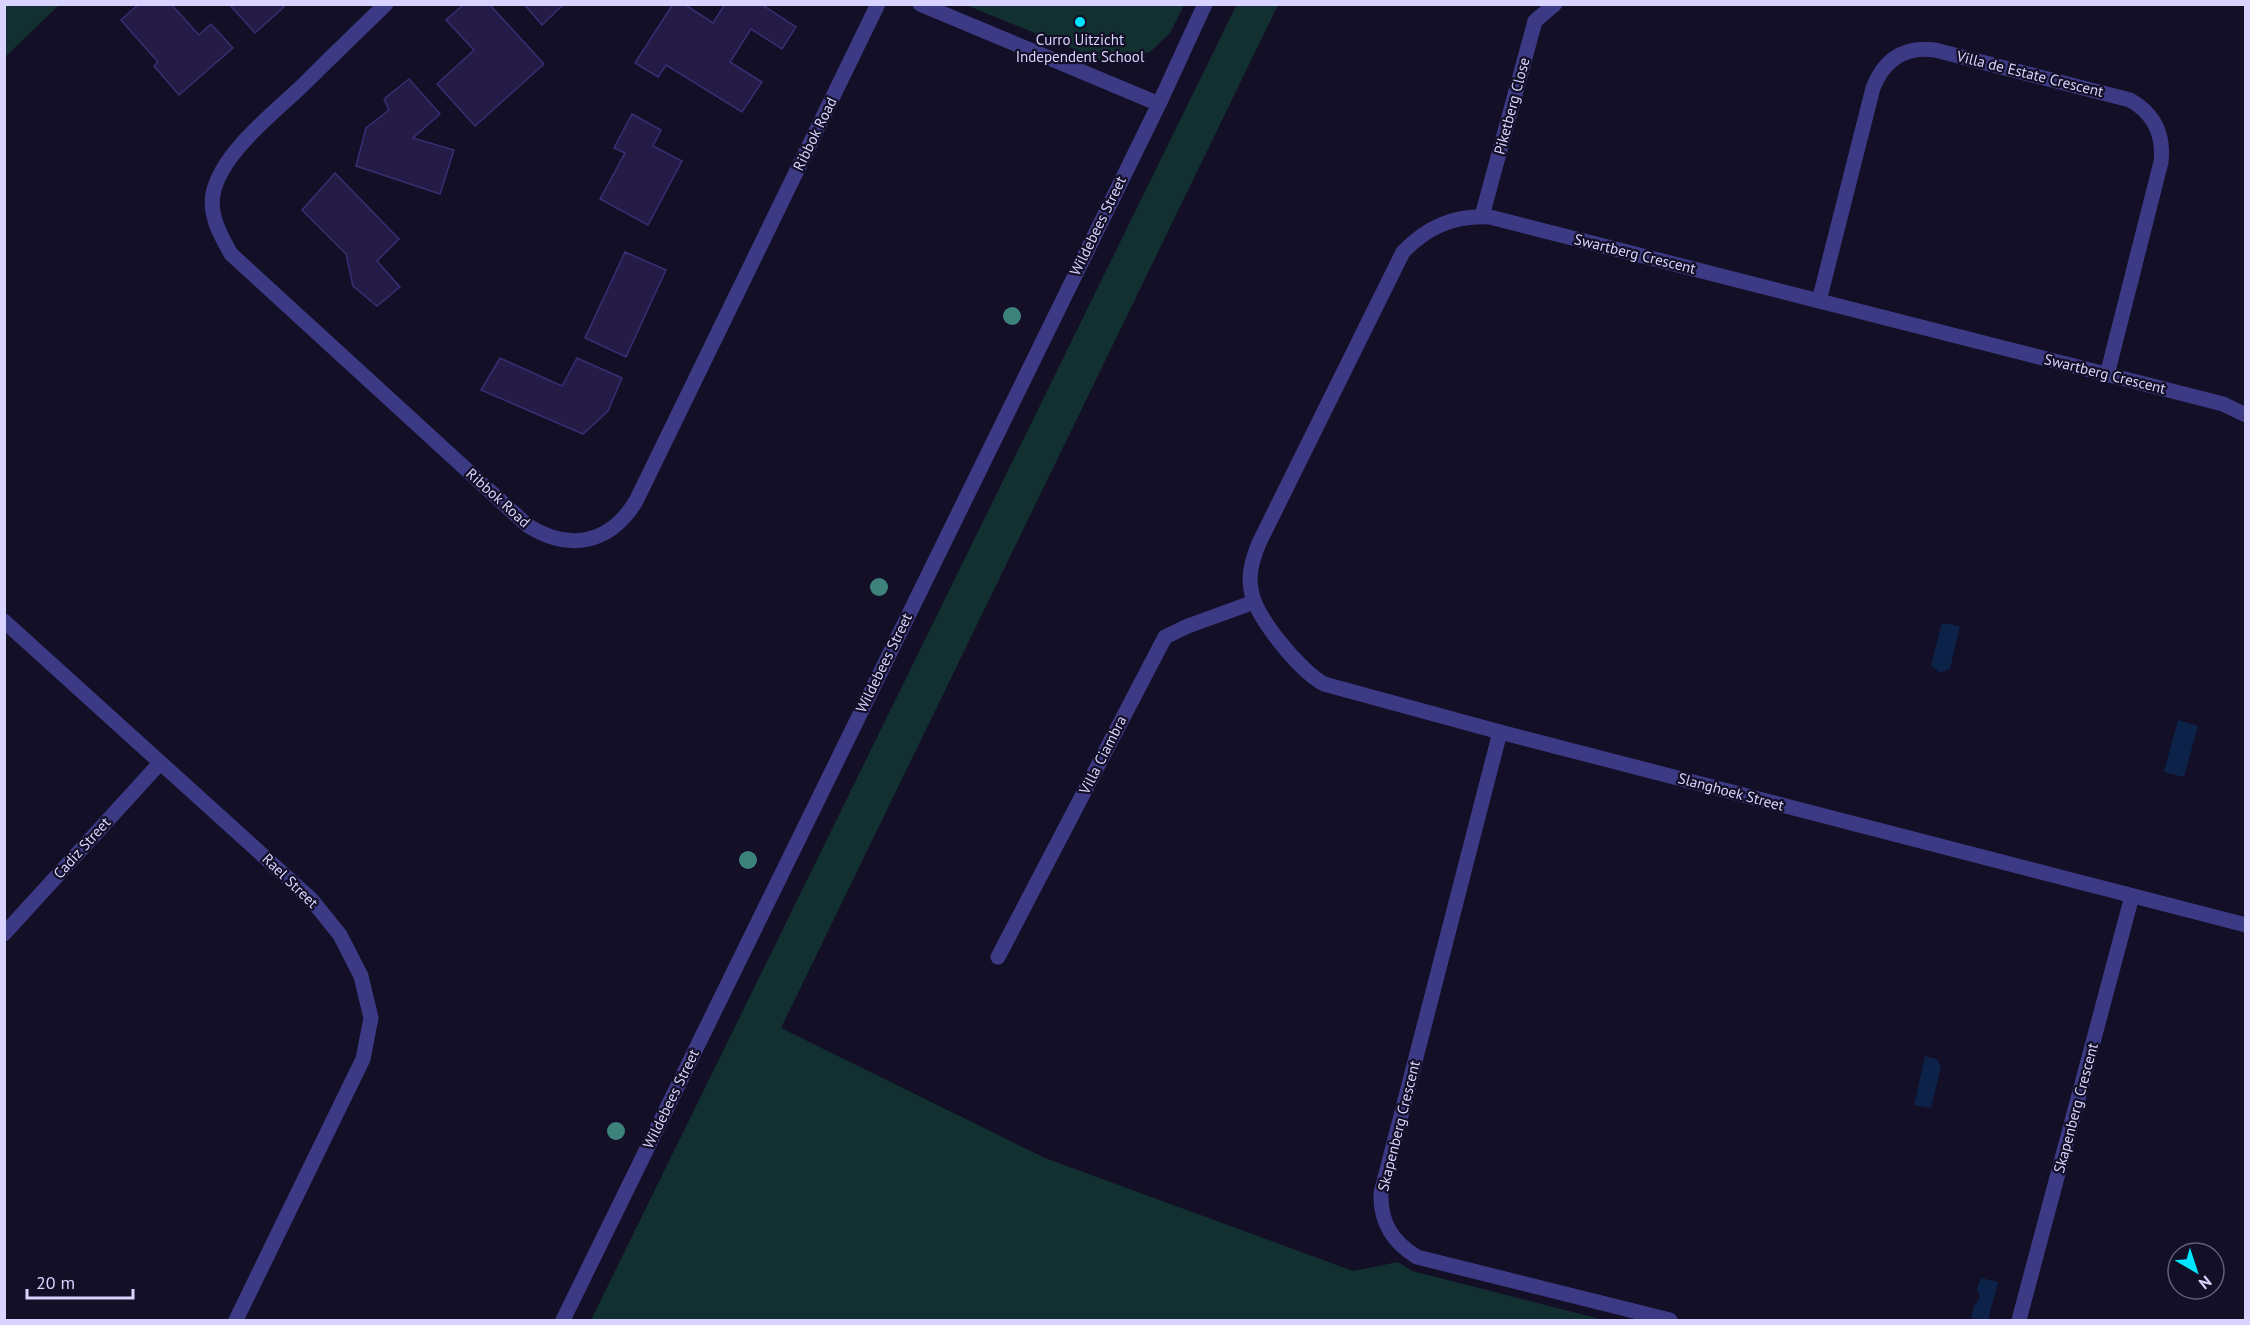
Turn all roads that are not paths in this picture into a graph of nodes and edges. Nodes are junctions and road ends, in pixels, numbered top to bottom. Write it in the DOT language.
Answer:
graph roads {
  1 [pos="386,4"];
  2 [pos="878,4"];
  3 [pos="920,4"];
  4 [pos="1205,4"];
  5 [pos="1555,4"];
  6 [pos="1159,104"];
  7 [pos="1482,216"];
  8 [pos="1819,301"];
  9 [pos="2107,375"];
  10 [pos="2246,415"];
  11 [pos="1254,602"];
  12 [pos="4,621"];
  13 [pos="1500,732"];
  14 [pos="160,763"];
  15 [pos="2132,896"];
  16 [pos="2246,925"];
  17 [pos="4,934"];
  18 [pos="998,957"];
  19 [pos="236,1320"];
  20 [pos="563,1320"];
  21 [pos="1670,1320"];
  22 [pos="2019,1320"];
  1 -- 2 [label="street, Ribbok Road"];
  3 -- 6 [label="street"];
  4 -- 6 [label="street, Wildebees Street"];
  5 -- 7 [label="street, Piketberg Close"];
  6 -- 20 [label="street, Wildebees Street"];
  7 -- 8 [label="street, Swartberg Crescent"];
  7 -- 11 [label="street, Swartberg Crescent"];
  8 -- 9 [label="street, Swartberg Crescent"];
  8 -- 9 [label="street, Villa de Estate Crescent"];
  9 -- 10 [label="street, Swartberg Crescent"];
  11 -- 13 [label="street, Slanghoek Street"];
  11 -- 18 [label="street, Villa Ciambra"];
  12 -- 14 [label="street, Rael Street"];
  13 -- 15 [label="street, Slanghoek Street"];
  13 -- 21 [label="street, Skapenberg Crescent"];
  14 -- 17 [label="street, Cadiz Street"];
  14 -- 19 [label="street, Rael Street"];
  15 -- 16 [label="street, Slanghoek Street"];
  15 -- 22 [label="street, Skapenberg Crescent"];
}
